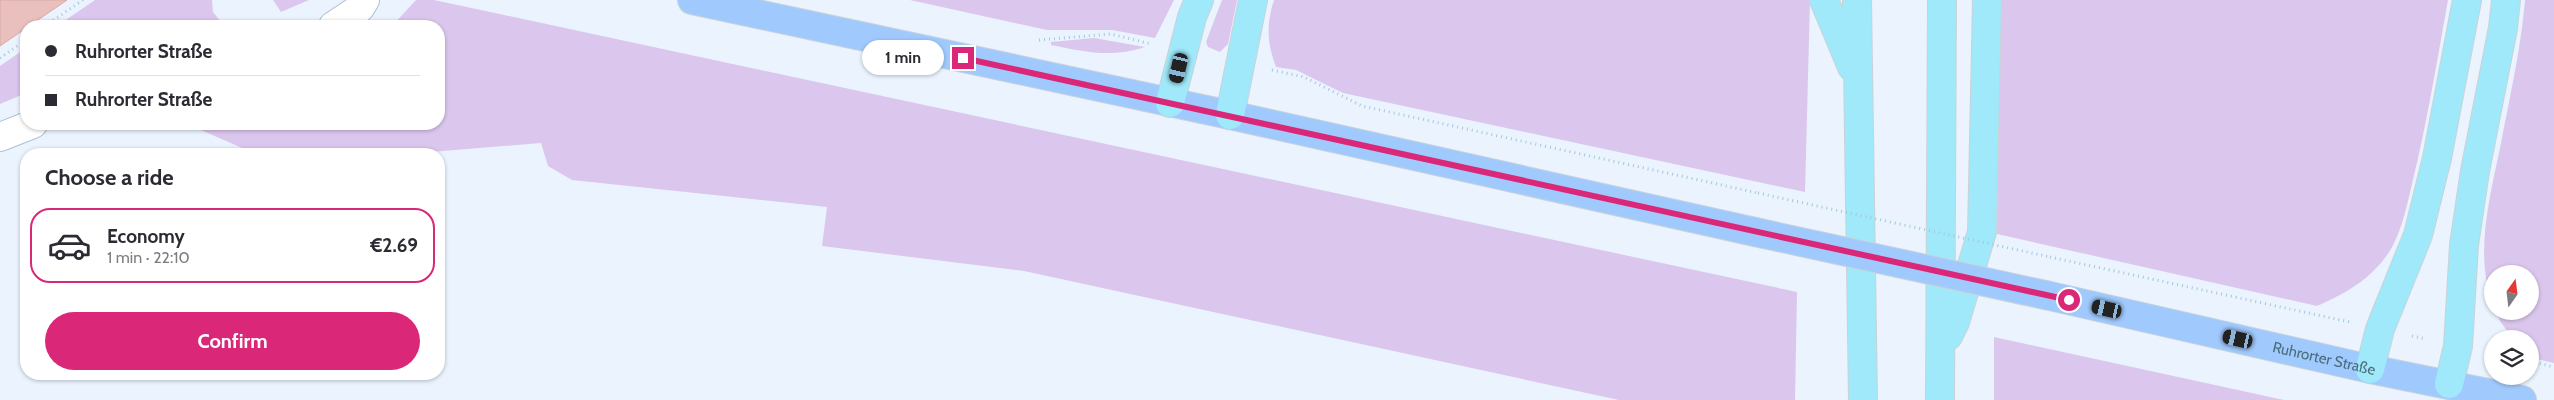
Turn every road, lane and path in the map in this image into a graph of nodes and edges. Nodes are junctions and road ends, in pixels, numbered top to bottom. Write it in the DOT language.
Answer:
graph roads {
  1 [pos="83,0"];
  2 [pos="365,0"];
  3 [pos="692,0"];
  4 [pos="1199,0"];
  5 [pos="1254,0"];
  6 [pos="1824,0"];
  7 [pos="1857,0"];
  8 [pos="1942,0"];
  9 [pos="1987,0"];
  10 [pos="2467,0"];
  11 [pos="2506,0"];
  12 [pos="754,6"];
  13 [pos="55,20"];
  14 [pos="342,20"];
  15 [pos="1034,40"];
  16 [pos="20,44"];
  17 [pos="1183,50"];
  18 [pos="0,58"];
  19 [pos="1241,63"];
  20 [pos="1858,80"];
  21 [pos="1170,103"];
  22 [pos="1230,115"];
  23 [pos="20,129"];
  24 [pos="0,137"];
  25 [pos="2380,329"];
  26 [pos="2458,346"];
  27 [pos="1942,349"];
  28 [pos="2539,364"];
  29 [pos="2554,367"];
  30 [pos="2370,369"];
  31 [pos="2449,384"];
  32 [pos="1863,400"];
  33 [pos="1940,400"];
  34 [pos="2522,400"];
  1 -- 13 [label="path"];
  2 -- 14 [label="street"];
  3 -- 12 [label="main road, Ruhrorter Straße"];
  4 -- 17 [label="highway"];
  5 -- 19 [label="highway"];
  6 -- 20 [label="highway"];
  7 -- 20 [label="highway"];
  8 -- 27 [label="highway"];
  9 -- 27 [label="highway"];
  10 -- 25 [label="highway"];
  11 -- 26 [label="highway"];
  12 -- 21 [label="main road, Ruhrorter Straße"];
  15 -- 17 [label="path"];
  16 -- 18 [label="path"];
  17 -- 21 [label="highway"];
  19 -- 22 [label="highway"];
  19 -- 25 [label="path, bridge"];
  20 -- 32 [label="highway"];
  21 -- 22 [label="main road, Ruhrorter Straße"];
  22 -- 30 [label="main road, Ruhrorter Straße, bridge"];
  23 -- 24 [label="street"];
  25 -- 26 [label="path"];
  25 -- 30 [label="highway"];
  26 -- 31 [label="highway"];
  27 -- 33 [label="highway"];
  28 -- 29 [label="path"];
  30 -- 31 [label="main road, Ruhrorter Straße"];
  31 -- 34 [label="main road, Ruhrorter Straße"];
}
